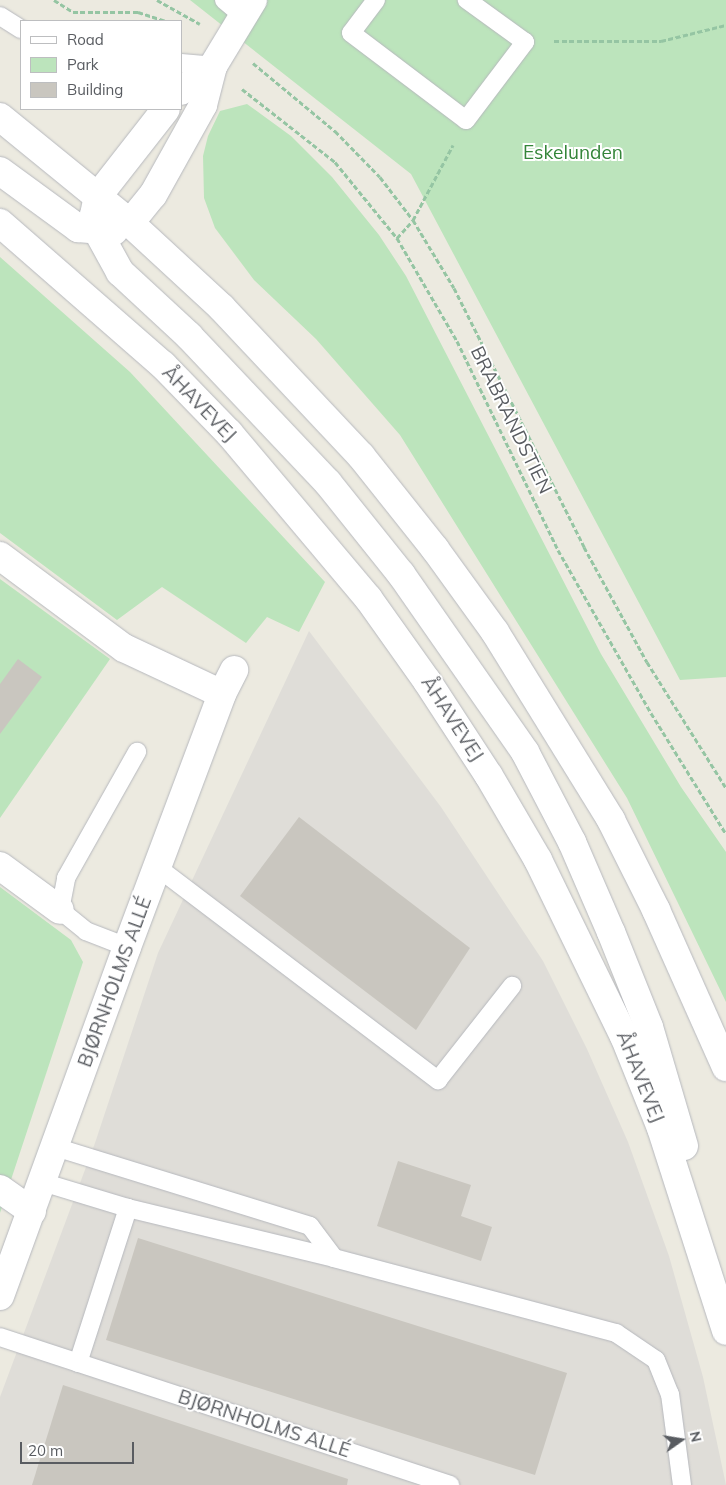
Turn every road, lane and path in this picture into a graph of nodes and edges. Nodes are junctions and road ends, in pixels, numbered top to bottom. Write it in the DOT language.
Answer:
graph roads {
  1 [pos="54,0"];
  2 [pos="157,0"];
  3 [pos="376,0"];
  4 [pos="467,0"];
  5 [pos="240,5"];
  6 [pos="0,16"];
  7 [pos="163,20"];
  8 [pos="726,25"];
  9 [pos="20,28"];
  10 [pos="226,40"];
  11 [pos="525,42"];
  12 [pos="182,63"];
  13 [pos="213,66"];
  14 [pos="182,89"];
  15 [pos="165,110"];
  16 [pos="0,117"];
  17 [pos="466,120"];
  18 [pos="0,171"];
  19 [pos="98,196"];
  20 [pos="412,220"];
  21 [pos="0,223"];
  22 [pos="130,223"];
  23 [pos="98,232"];
  24 [pos="397,238"];
  25 [pos="0,556"];
  26 [pos="234,670"];
  27 [pos="222,694"];
  28 [pos="137,752"];
  29 [pos="726,788"];
  30 [pos="726,834"];
  31 [pos="0,866"];
  32 [pos="157,867"];
  33 [pos="60,910"];
  34 [pos="127,947"];
  35 [pos="512,986"];
  36 [pos="726,1067"];
  37 [pos="54,1147"];
  38 [pos="42,1182"];
  39 [pos="0,1189"];
  40 [pos="128,1208"];
  41 [pos="32,1211"];
  42 [pos="334,1258"];
  43 [pos="0,1296"];
  44 [pos="726,1323"];
  45 [pos="726,1331"];
  46 [pos="0,1337"];
  47 [pos="78,1363"];
  48 [pos="450,1485"];
  49 [pos="682,1485"];
  1 -- 7 [label="path"];
  2 -- 10 [label="path"];
  3 -- 17 [label="lane"];
  4 -- 11 [label="lane"];
  5 -- 10 [label="main road"];
  6 -- 9 [label="lane"];
  8 -- 11 [label="path"];
  10 -- 13 [label="main road"];
  10 -- 20 [label="path"];
  11 -- 17 [label="lane"];
  12 -- 13 [label="lane"];
  13 -- 14 [label="main road"];
  13 -- 22 [label="main road"];
  13 -- 24 [label="path, BRABRANDSTIEN"];
  15 -- 19 [label="main road"];
  16 -- 19 [label="main road"];
  17 -- 20 [label="path"];
  18 -- 23 [label="main road"];
  19 -- 22 [label="main road"];
  19 -- 23 [label="main road"];
  20 -- 24 [label="path"];
  20 -- 29 [label="path"];
  21 -- 45 [label="main road, ÅHAVEVEJ"];
  22 -- 23 [label="main road"];
  22 -- 36 [label="main road"];
  23 -- 44 [label="main road"];
  24 -- 30 [label="path, BRABRANDSTIEN"];
  25 -- 27 [label="main road"];
  26 -- 27 [label="main road, BJØRNHOLMS ALLÉ"];
  27 -- 32 [label="main road, BJØRNHOLMS ALLÉ"];
  28 -- 33 [label="lane"];
  31 -- 33 [label="main road"];
  32 -- 34 [label="main road, BJØRNHOLMS ALLÉ"];
  32 -- 35 [label="lane"];
  33 -- 34 [label="lane"];
  34 -- 37 [label="main road, BJØRNHOLMS ALLÉ"];
  37 -- 38 [label="main road, BJØRNHOLMS ALLÉ"];
  37 -- 42 [label="lane"];
  38 -- 40 [label="lane"];
  38 -- 41 [label="main road, BJØRNHOLMS ALLÉ"];
  39 -- 41 [label="main road"];
  40 -- 42 [label="lane"];
  40 -- 47 [label="lane"];
  41 -- 43 [label="main road, BJØRNHOLMS ALLÉ"];
  42 -- 49 [label="lane"];
  46 -- 47 [label="lane, BJØRNHOLMS ALLÉ"];
  47 -- 48 [label="lane, BJØRNHOLMS ALLÉ"];
}
